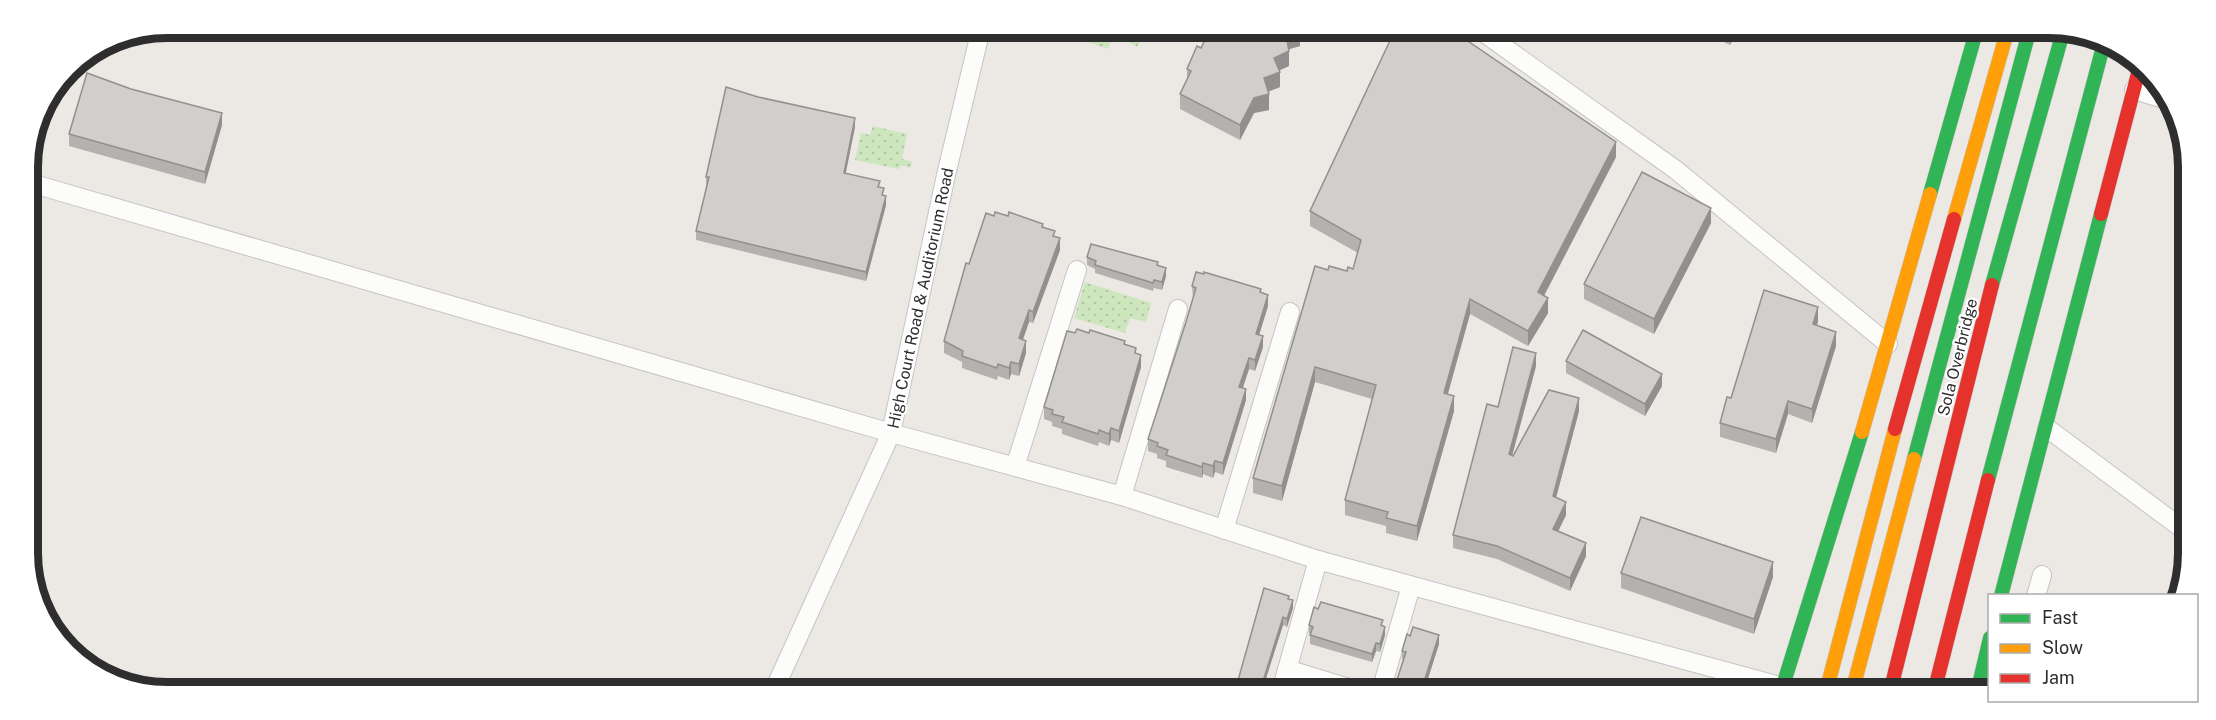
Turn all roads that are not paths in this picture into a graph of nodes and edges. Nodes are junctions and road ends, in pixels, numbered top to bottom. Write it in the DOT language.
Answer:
graph roads {
  1 [pos="979,38"];
  2 [pos="1491,38"];
  3 [pos="1974,38"];
  4 [pos="2005,38"];
  5 [pos="2027,38"];
  6 [pos="2061,39"];
  7 [pos="2102,49"];
  8 [pos="2138,73"];
  9 [pos="2134,90"];
  10 [pos="2158,97"];
  11 [pos="38,185"];
  12 [pos="1077,270"];
  13 [pos="1178,309"];
  14 [pos="1290,312"];
  15 [pos="1888,344"];
  16 [pos="2047,428"];
  17 [pos="891,433"];
  18 [pos="1015,467"];
  19 [pos="2026,495"];
  20 [pos="1122,496"];
  21 [pos="2178,526"];
  22 [pos="1224,530"];
  23 [pos="1317,560"];
  24 [pos="2042,575"];
  25 [pos="1411,586"];
  26 [pos="2001,594"];
  27 [pos="2013,594"];
  28 [pos="2037,594"];
  29 [pos="1988,642"];
  30 [pos="1287,669"];
  31 [pos="778,682"];
  32 [pos="1283,682"];
  33 [pos="1330,682"];
  34 [pos="1384,682"];
  35 [pos="1757,682"];
  36 [pos="1784,682"];
  37 [pos="1829,682"];
  38 [pos="1855,682"];
  39 [pos="1893,682"];
  40 [pos="1937,682"];
  41 [pos="1979,682"];
  1 -- 17 [label="street, High Court Road & Auditorium Road"];
  2 -- 15 [label="street"];
  3 -- 15 [label="main road"];
  4 -- 37 [label="main road"];
  5 -- 38 [label="main road"];
  6 -- 39 [label="main road, Sola Overbridge"];
  7 -- 40 [label="main road"];
  8 -- 9 [label="main road"];
  9 -- 10 [label="street"];
  9 -- 16 [label="main road"];
  11 -- 17 [label="street"];
  12 -- 18 [label="street"];
  13 -- 20 [label="street"];
  14 -- 22 [label="street"];
  15 -- 36 [label="main road"];
  16 -- 19 [label="main road"];
  16 -- 21 [label="street"];
  17 -- 18 [label="street"];
  17 -- 31 [label="street, High Court Road & Auditorium Road"];
  18 -- 20 [label="street"];
  19 -- 26 [label="main road"];
  19 -- 27 [label="street"];
  20 -- 22 [label="street"];
  22 -- 23 [label="street"];
  23 -- 25 [label="street"];
  23 -- 30 [label="street"];
  24 -- 28 [label="street"];
  25 -- 34 [label="street"];
  25 -- 35 [label="street"];
  29 -- 41 [label="main road"];
  30 -- 32 [label="street"];
  30 -- 33 [label="street"];
}
